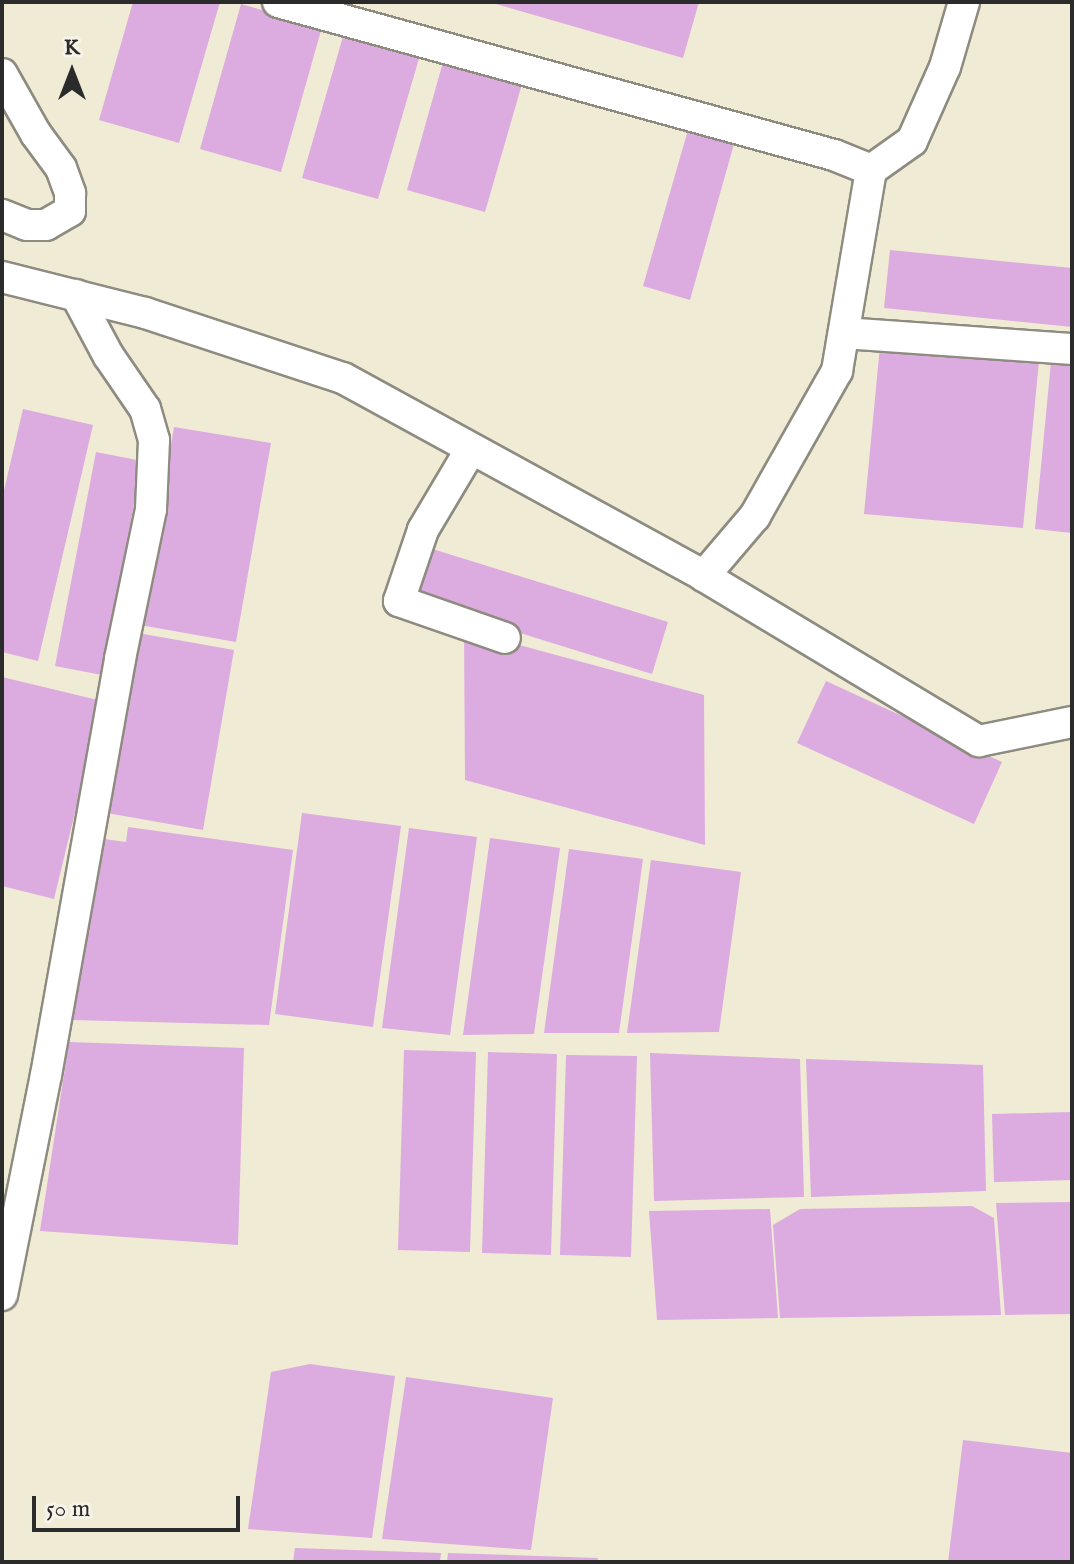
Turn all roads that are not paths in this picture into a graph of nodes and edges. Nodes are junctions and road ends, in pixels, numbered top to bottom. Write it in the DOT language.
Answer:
graph roads {
  1 [pos="278,2"];
  2 [pos="964,2"];
  3 [pos="2,74"];
  4 [pos="871,170"];
  5 [pos="2,215"];
  6 [pos="2,277"];
  7 [pos="76,295"];
  8 [pos="844,333"];
  9 [pos="1072,349"];
  10 [pos="471,449"];
  11 [pos="704,576"];
  12 [pos="505,638"];
  13 [pos="1072,722"];
  14 [pos="2,1295"];
  1 -- 4 [label="street"];
  2 -- 4 [label="street"];
  3 -- 5 [label="street"];
  4 -- 8 [label="street"];
  6 -- 7 [label="street"];
  7 -- 10 [label="street"];
  7 -- 14 [label="street"];
  8 -- 9 [label="street"];
  8 -- 11 [label="street"];
  10 -- 11 [label="street"];
  10 -- 12 [label="street"];
  11 -- 13 [label="street"];
}
